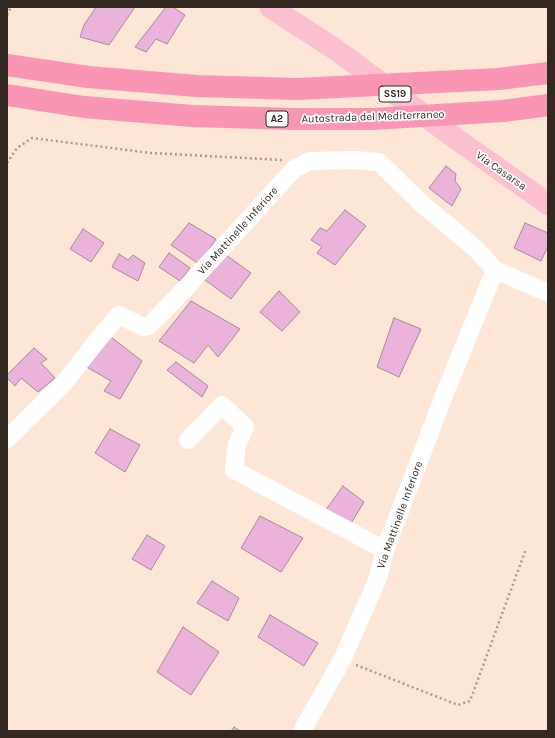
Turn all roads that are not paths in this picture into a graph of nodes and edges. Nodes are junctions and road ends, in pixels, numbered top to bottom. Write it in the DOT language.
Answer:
graph roads {
  1 [pos="270,7"];
  2 [pos="7,65"];
  3 [pos="548,73"];
  4 [pos="7,95"];
  5 [pos="548,105"];
  6 [pos="548,204"];
  7 [pos="495,270"];
  8 [pos="548,293"];
  9 [pos="7,439"];
  10 [pos="188,440"];
  11 [pos="385,550"];
  12 [pos="302,731"];
  1 -- 6 [label="main road, Via Casarsa / SS19"];
  2 -- 3 [label="highway"];
  4 -- 5 [label="highway, Autostrada del Mediterraneo / A2"];
  7 -- 8 [label="street, Via Mattinelle Inferiore"];
  7 -- 9 [label="street, Via Mattinelle Inferiore"];
  7 -- 11 [label="street, Via Mattinelle Inferiore"];
  10 -- 11 [label="street"];
  11 -- 12 [label="street, Via Mattinelle Inferiore"];
}
